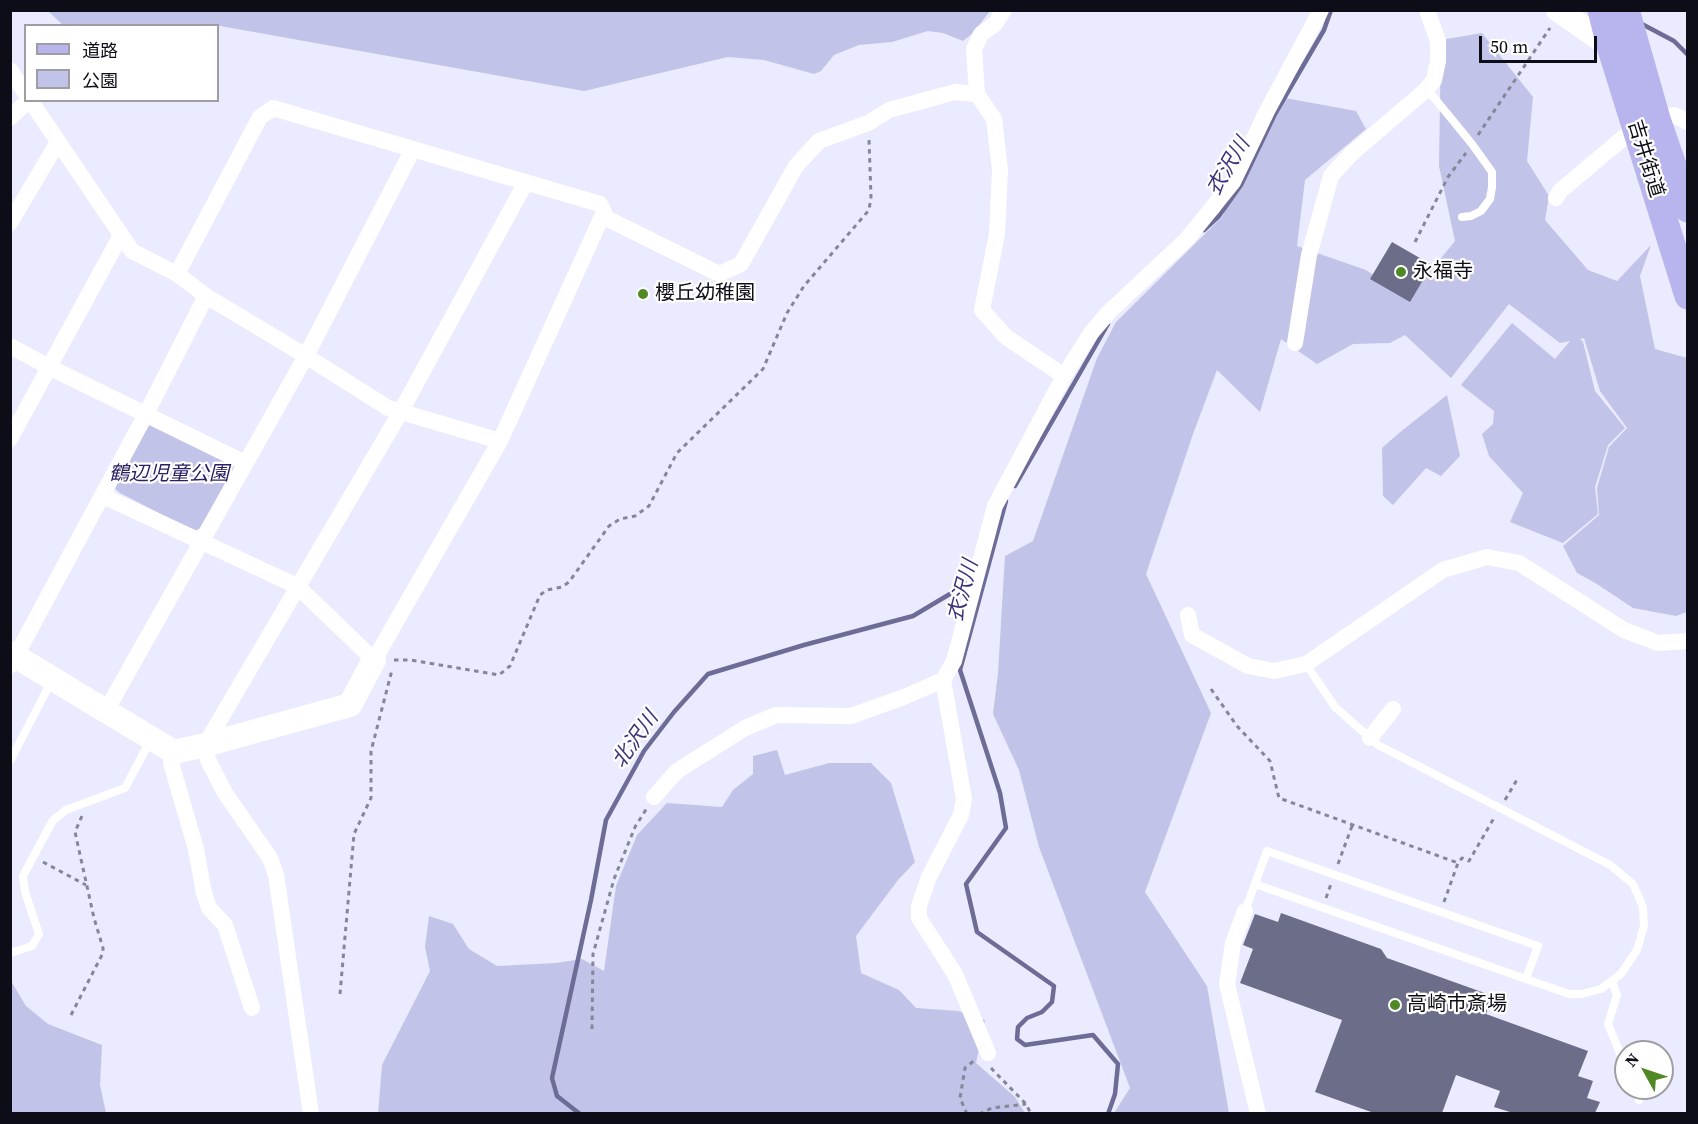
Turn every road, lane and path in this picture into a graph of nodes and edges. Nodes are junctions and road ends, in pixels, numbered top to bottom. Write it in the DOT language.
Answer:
graph roads {
  1 [pos="1004,10"];
  2 [pos="1321,10"];
  3 [pos="1427,10"];
  4 [pos="1560,11"];
  5 [pos="1615,25"];
  6 [pos="10,70"];
  7 [pos="1427,89"];
  8 [pos="24,91"];
  9 [pos="977,94"];
  10 [pos="27,102"];
  11 [pos="30,102"];
  12 [pos="10,118"];
  13 [pos="1688,122"];
  14 [pos="868,123"];
  15 [pos="1646,123"];
  16 [pos="58,142"];
  17 [pos="1472,144"];
  18 [pos="413,149"];
  19 [pos="1457,165"];
  20 [pos="526,182"];
  21 [pos="1556,198"];
  22 [pos="1688,209"];
  23 [pos="602,216"];
  24 [pos="1462,217"];
  25 [pos="10,223"];
  26 [pos="121,235"];
  27 [pos="1416,242"];
  28 [pos="177,274"];
  29 [pos="206,296"];
  30 [pos="1688,296"];
  31 [pos="1295,343"];
  32 [pos="10,346"];
  33 [pos="306,356"];
  34 [pos="49,367"];
  35 [pos="1064,376"];
  36 [pos="400,413"];
  37 [pos="146,414"];
  38 [pos="10,439"];
  39 [pos="500,441"];
  40 [pos="245,463"];
  41 [pos="103,495"];
  42 [pos="201,541"];
  43 [pos="297,586"];
  44 [pos="1188,615"];
  45 [pos="1688,641"];
  46 [pos="12,658"];
  47 [pos="384,660"];
  48 [pos="1306,664"];
  49 [pos="53,679"];
  50 [pos="943,680"];
  51 [pos="1211,689"];
  52 [pos="1393,709"];
  53 [pos="106,711"];
  54 [pos="151,738"];
  55 [pos="1371,738"];
  56 [pos="205,746"];
  57 [pos="174,752"];
  58 [pos="10,761"];
  59 [pos="1518,778"];
  60 [pos="654,797"];
  61 [pos="83,804"];
  62 [pos="1500,808"];
  63 [pos="33,857"];
  64 [pos="1458,863"];
  65 [pos="1255,884"];
  66 [pos="86,885"];
  67 [pos="1245,910"];
  68 [pos="1441,912"];
  69 [pos="10,952"];
  70 [pos="1526,978"];
  71 [pos="1612,981"];
  72 [pos="340,994"];
  73 [pos="252,1008"];
  74 [pos="71,1015"];
  75 [pos="592,1029"];
  76 [pos="1615,1040"];
  77 [pos="987,1052"];
  78 [pos="1026,1104"];
  79 [pos="311,1113"];
  80 [pos="967,1113"];
  81 [pos="979,1113"];
  82 [pos="1030,1113"];
  83 [pos="1258,1113"];
  1 -- 9 [label="street"];
  2 -- 35 [label="street"];
  3 -- 7 [label="street"];
  4 -- 5 [label="street"];
  4 -- 17 [label="path"];
  5 -- 15 [label="main road, 吉井街道"];
  6 -- 8 [label="street"];
  7 -- 17 [label="lane"];
  7 -- 31 [label="street"];
  9 -- 14 [label="street"];
  9 -- 35 [label="street"];
  10 -- 12 [label="street"];
  11 -- 16 [label="street"];
  13 -- 15 [label="street"];
  14 -- 23 [label="street"];
  14 -- 47 [label="path"];
  15 -- 21 [label="street"];
  15 -- 22 [label="main road, 吉井街道"];
  15 -- 30 [label="main road, 吉井街道"];
  16 -- 25 [label="street"];
  16 -- 26 [label="street"];
  17 -- 24 [label="lane"];
  18 -- 20 [label="street"];
  18 -- 28 [label="street"];
  18 -- 33 [label="street"];
  19 -- 27 [label="path"];
  20 -- 23 [label="street"];
  20 -- 36 [label="street"];
  23 -- 39 [label="street"];
  26 -- 28 [label="street"];
  26 -- 34 [label="street"];
  28 -- 29 [label="street"];
  29 -- 33 [label="street"];
  29 -- 37 [label="street"];
  32 -- 34 [label="street"];
  33 -- 36 [label="street"];
  33 -- 40 [label="street"];
  34 -- 37 [label="street"];
  34 -- 38 [label="street"];
  35 -- 50 [label="street"];
  36 -- 39 [label="street"];
  36 -- 43 [label="street"];
  37 -- 40 [label="street"];
  37 -- 41 [label="street"];
  39 -- 47 [label="street"];
  40 -- 42 [label="street"];
  41 -- 42 [label="street"];
  41 -- 46 [label="street"];
  42 -- 43 [label="street"];
  42 -- 53 [label="street"];
  43 -- 47 [label="street"];
  43 -- 56 [label="street"];
  44 -- 48 [label="street"];
  45 -- 48 [label="street"];
  46 -- 49 [label="street"];
  47 -- 56 [label="street"];
  47 -- 72 [label="path"];
  48 -- 55 [label="lane"];
  49 -- 53 [label="street"];
  49 -- 58 [label="lane"];
  50 -- 60 [label="street"];
  50 -- 77 [label="street"];
  51 -- 64 [label="path"];
  52 -- 55 [label="street"];
  53 -- 54 [label="street"];
  54 -- 57 [label="street"];
  54 -- 61 [label="lane"];
  55 -- 62 [label="lane"];
  56 -- 57 [label="street"];
  56 -- 79 [label="street"];
  57 -- 73 [label="street"];
  59 -- 62 [label="path"];
  60 -- 75 [label="path"];
  61 -- 63 [label="lane"];
  61 -- 66 [label="path"];
  62 -- 64 [label="path"];
  62 -- 71 [label="lane"];
  63 -- 66 [label="path"];
  63 -- 69 [label="lane"];
  64 -- 68 [label="path"];
  65 -- 67 [label="lane"];
  65 -- 68 [label="lane"];
  65 -- 70 [label="lane"];
  66 -- 74 [label="path"];
  67 -- 83 [label="street"];
  68 -- 70 [label="lane"];
  70 -- 71 [label="lane"];
  71 -- 76 [label="lane"];
  77 -- 78 [label="path"];
  77 -- 80 [label="path"];
  78 -- 81 [label="path"];
  78 -- 82 [label="path"];
}
